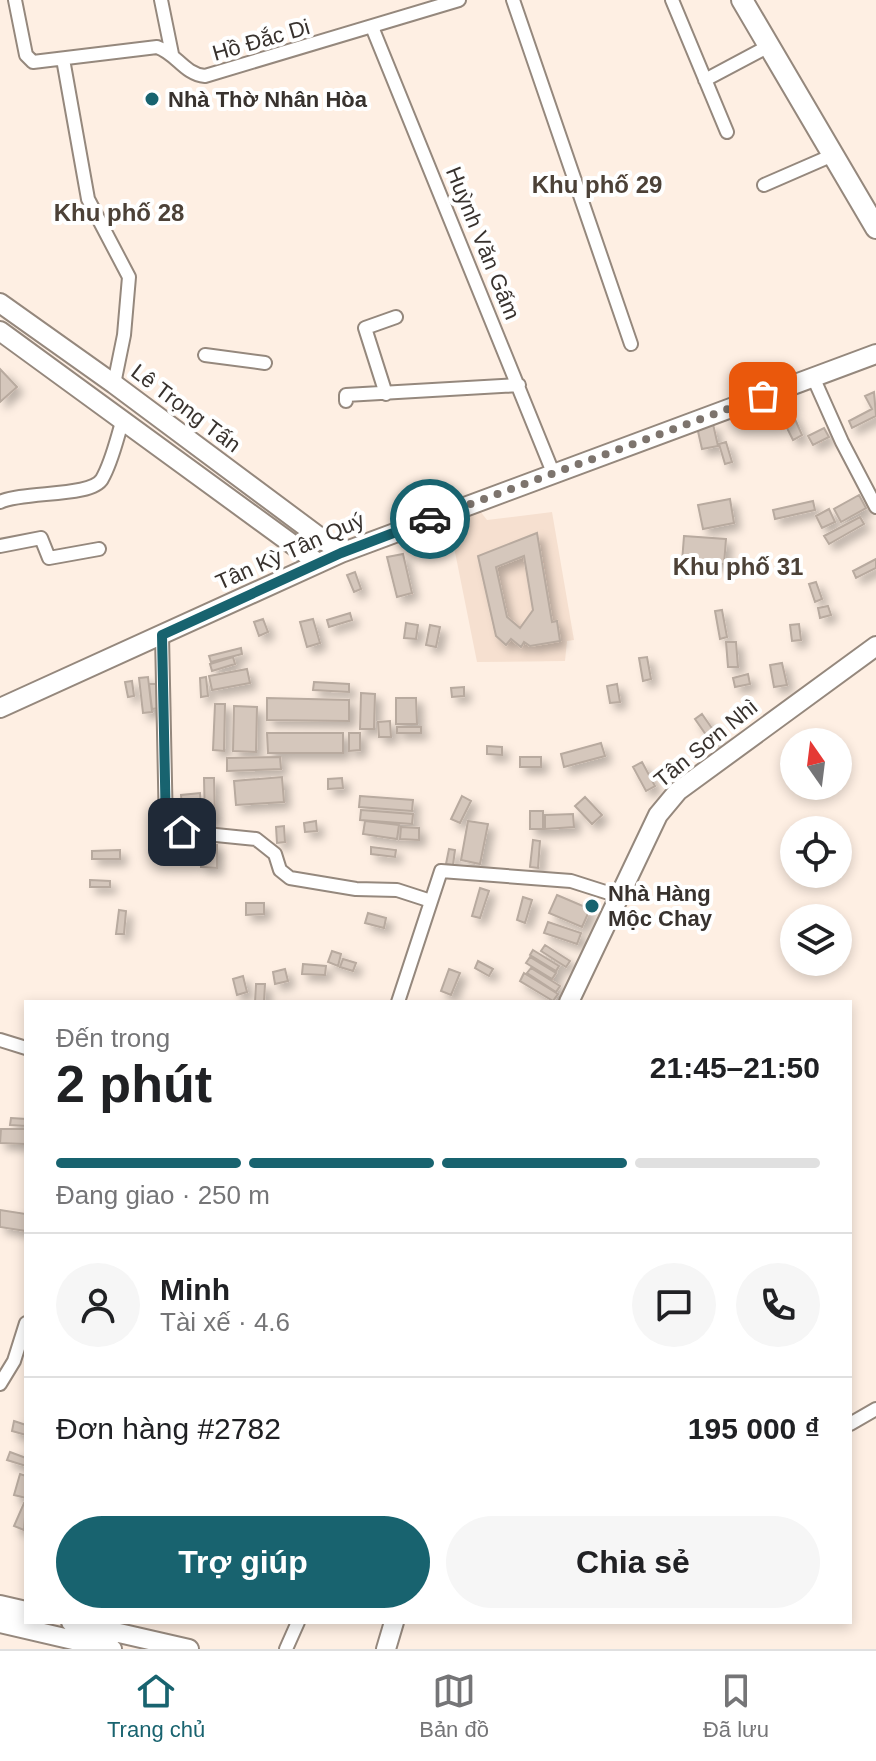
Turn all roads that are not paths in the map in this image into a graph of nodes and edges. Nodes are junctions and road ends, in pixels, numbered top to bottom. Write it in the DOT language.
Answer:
graph roads {
  1 [pos="15,0"];
  2 [pos="161,0"];
  3 [pos="459,0"];
  4 [pos="513,0"];
  5 [pos="672,0"];
  6 [pos="742,0"];
  7 [pos="756,0"];
  8 [pos="372,27"];
  9 [pos="769,46"];
  10 [pos="172,54"];
  11 [pos="63,59"];
  12 [pos="705,80"];
  13 [pos="727,132"];
  14 [pos="833,155"];
  15 [pos="764,185"];
  16 [pos="876,201"];
  17 [pos="876,228"];
  18 [pos="0,303"];
  19 [pos="396,317"];
  20 [pos="0,331"];
  21 [pos="631,344"];
  22 [pos="876,354"];
  23 [pos="205,355"];
  24 [pos="265,363"];
  25 [pos="813,377"];
  26 [pos="114,384"];
  27 [pos="519,385"];
  28 [pos="386,394"];
  29 [pos="346,401"];
  30 [pos="123,419"];
  31 [pos="554,475"];
  32 [pos="0,502"];
  33 [pos="876,507"];
  34 [pos="0,546"];
  35 [pos="99,549"];
  36 [pos="341,553"];
  37 [pos="318,563"];
  38 [pos="162,635"];
  39 [pos="876,646"];
  40 [pos="0,708"];
  41 [pos="618,896"];
  42 [pos="431,901"];
  43 [pos="399,1000"];
  44 [pos="570,1000"];
  45 [pos="0,1040"];
  46 [pos="24,1047"];
  47 [pos="24,1329"];
  48 [pos="0,1384"];
  49 [pos="876,1409"];
  50 [pos="852,1423"];
  51 [pos="0,1605"];
  52 [pos="24,1611"];
  53 [pos="0,1623"];
  54 [pos="297,1624"];
  55 [pos="394,1624"];
  56 [pos="75,1634"];
  57 [pos="184,1648"];
  58 [pos="390,1648"];
  59 [pos="112,1649"];
  60 [pos="286,1649"];
  1 -- 11 [label="street, Hồ Đắc Di"];
  2 -- 10 [label="street"];
  3 -- 8 [label="street, Hồ Đắc Di"];
  4 -- 21 [label="street"];
  5 -- 12 [label="street"];
  6 -- 9 [label="main road"];
  7 -- 16 [label="main road"];
  8 -- 10 [label="street, Hồ Đắc Di"];
  8 -- 27 [label="street, Huỳnh Văn Gấm"];
  9 -- 12 [label="street"];
  9 -- 14 [label="main road"];
  10 -- 11 [label="street, Hồ Đắc Di"];
  11 -- 26 [label="street"];
  12 -- 13 [label="street"];
  14 -- 15 [label="street"];
  14 -- 17 [label="main road"];
  18 -- 26 [label="main road, Lê Trọng Tấn"];
  19 -- 28 [label="street"];
  20 -- 30 [label="main road, Lê Trọng Tấn"];
  22 -- 25 [label="main road, Tân Kỳ Tân Quý"];
  23 -- 24 [label="street"];
  25 -- 31 [label="main road, Tân Kỳ Tân Quý"];
  25 -- 33 [label="street"];
  26 -- 36 [label="main road, Lê Trọng Tấn"];
  27 -- 28 [label="street"];
  27 -- 31 [label="street, Huỳnh Văn Gấm"];
  28 -- 29 [label="street"];
  30 -- 32 [label="street"];
  30 -- 37 [label="main road, Lê Trọng Tấn"];
  31 -- 36 [label="main road, Tân Kỳ Tân Quý"];
  34 -- 35 [label="street"];
  36 -- 37 [label="main road, Tân Kỳ Tân Quý"];
  37 -- 38 [label="main road, Tân Kỳ Tân Quý"];
  38 -- 40 [label="main road, Tân Kỳ Tân Quý"];
  38 -- 42 [label="street"];
  39 -- 41 [label="main road, Tân Sơn Nhì"];
  41 -- 42 [label="street"];
  41 -- 44 [label="main road, Tân Sơn Nhì"];
  42 -- 43 [label="street"];
  45 -- 46 [label="street"];
  47 -- 48 [label="street"];
  49 -- 50 [label="street"];
  51 -- 52 [label="main road"];
  53 -- 56 [label="main road"];
  54 -- 60 [label="street"];
  55 -- 58 [label="main road"];
  56 -- 57 [label="main road"];
  56 -- 59 [label="main road"];
}
